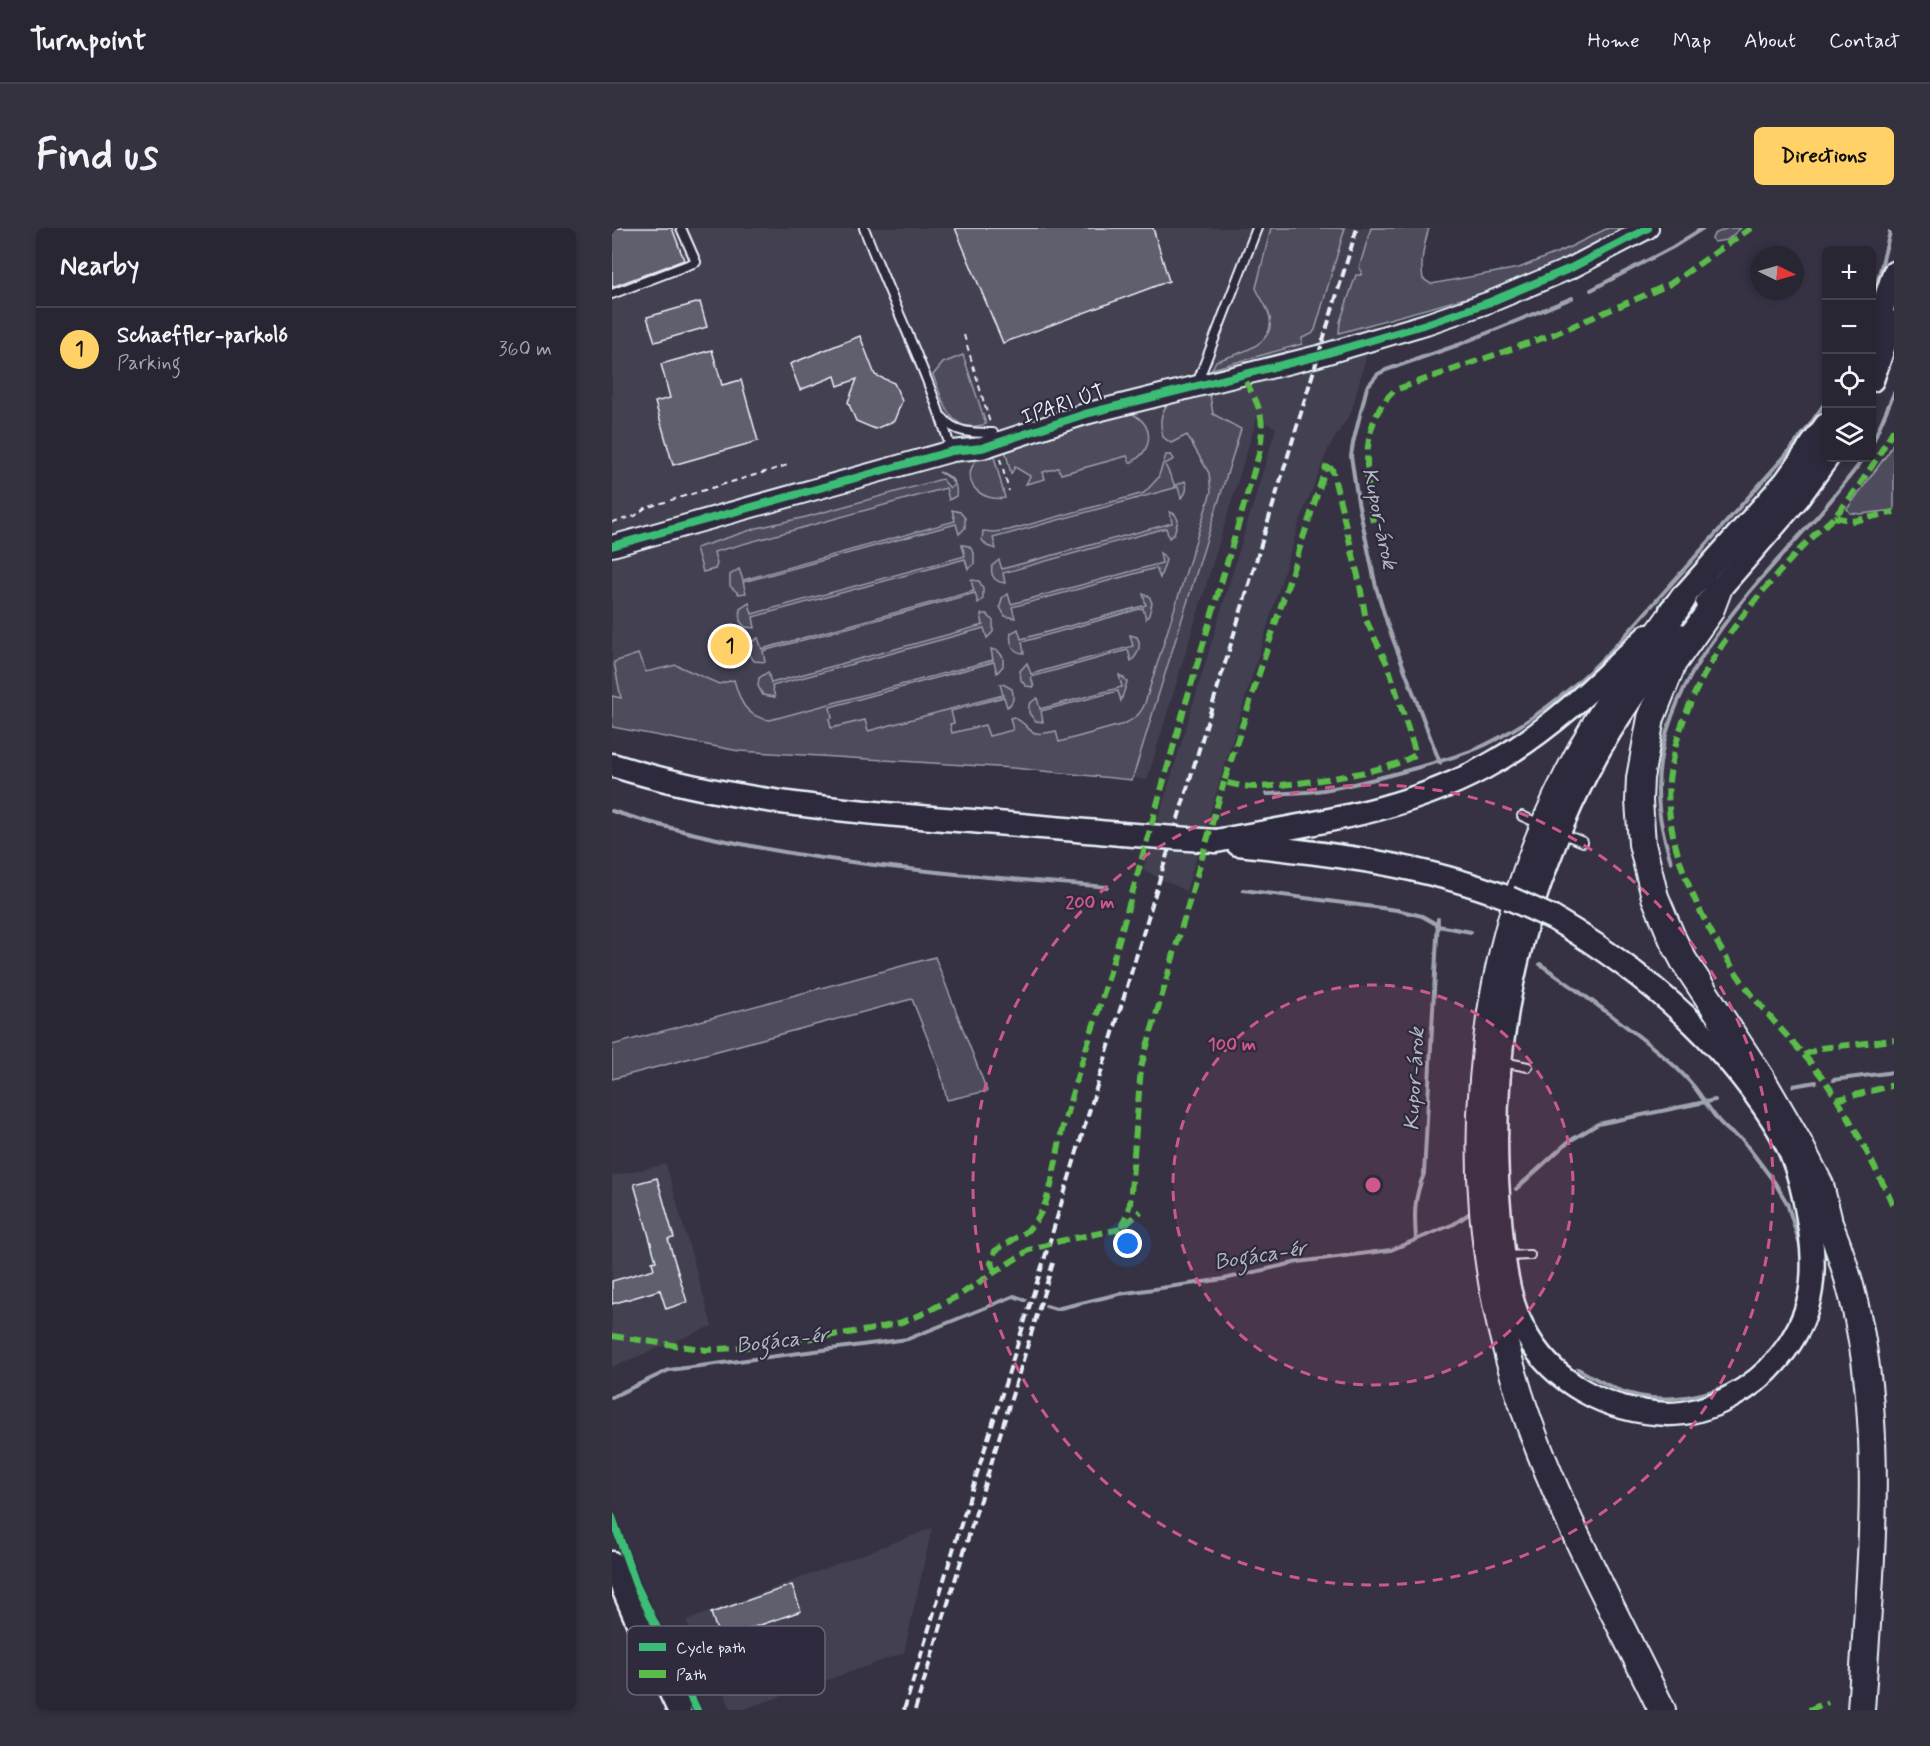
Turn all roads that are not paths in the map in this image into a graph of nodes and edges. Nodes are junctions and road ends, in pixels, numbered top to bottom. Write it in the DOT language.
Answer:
graph roads {
  1 [pos="681,228"];
  2 [pos="864,228"];
  3 [pos="1257,228"];
  4 [pos="1648,228"];
  5 [pos="1894,273"];
  6 [pos="1523,288"];
  7 [pos="612,294"];
  8 [pos="1894,316"];
  9 [pos="1876,328"];
  10 [pos="1876,369"];
  11 [pos="1198,381"];
  12 [pos="1146,398"];
  13 [pos="939,411"];
  14 [pos="1085,414"];
  15 [pos="992,428"];
  16 [pos="1822,432"];
  17 [pos="952,452"];
  18 [pos="1824,462"];
  19 [pos="612,546"];
  20 [pos="1718,590"];
  21 [pos="1683,598"];
  22 [pos="612,765"];
  23 [pos="1542,825"];
  24 [pos="1242,840"];
  25 [pos="1583,842"];
  26 [pos="1500,1062"];
  27 [pos="1528,1067"];
  28 [pos="1780,1131"];
  29 [pos="1828,1218"];
  30 [pos="1530,1255"];
  31 [pos="1504,1256"];
  32 [pos="612,1563"];
  33 [pos="639,1626"];
  34 [pos="672,1695"];
  35 [pos="679,1710"];
  36 [pos="1662,1710"];
  37 [pos="1861,1710"];
  1 -- 7 [label="lane"];
  2 -- 13 [label="lane"];
  3 -- 11 [label="lane"];
  4 -- 6 [label="street"];
  5 -- 9 [label="main road"];
  6 -- 11 [label="street, IPARI ÚT"];
  6 -- 12 [label="street, IPARI ÚT"];
  8 -- 10 [label="main road"];
  11 -- 12 [label="street, IPARI ÚT"];
  12 -- 14 [label="street, IPARI ÚT"];
  13 -- 15 [label="lane"];
  13 -- 17 [label="lane"];
  14 -- 15 [label="street, IPARI ÚT"];
  14 -- 17 [label="street, IPARI ÚT"];
  15 -- 17 [label="street, IPARI ÚT"];
  16 -- 21 [label="main road"];
  17 -- 19 [label="street, IPARI ÚT"];
  18 -- 20 [label="main road"];
  20 -- 23 [label="main road"];
  20 -- 29 [label="highway"];
  21 -- 23 [label="highway"];
  21 -- 24 [label="main road"];
  22 -- 24 [label="main road, bridge"];
  23 -- 25 [label="lane"];
  23 -- 26 [label="main road"];
  23 -- 36 [label="highway"];
  24 -- 28 [label="main road, bridge"];
  26 -- 27 [label="lane"];
  26 -- 31 [label="main road"];
  28 -- 29 [label="highway"];
  28 -- 31 [label="main road"];
  29 -- 37 [label="highway"];
  30 -- 31 [label="lane"];
  32 -- 33 [label="main road"];
  34 -- 35 [label="main road"];
}
